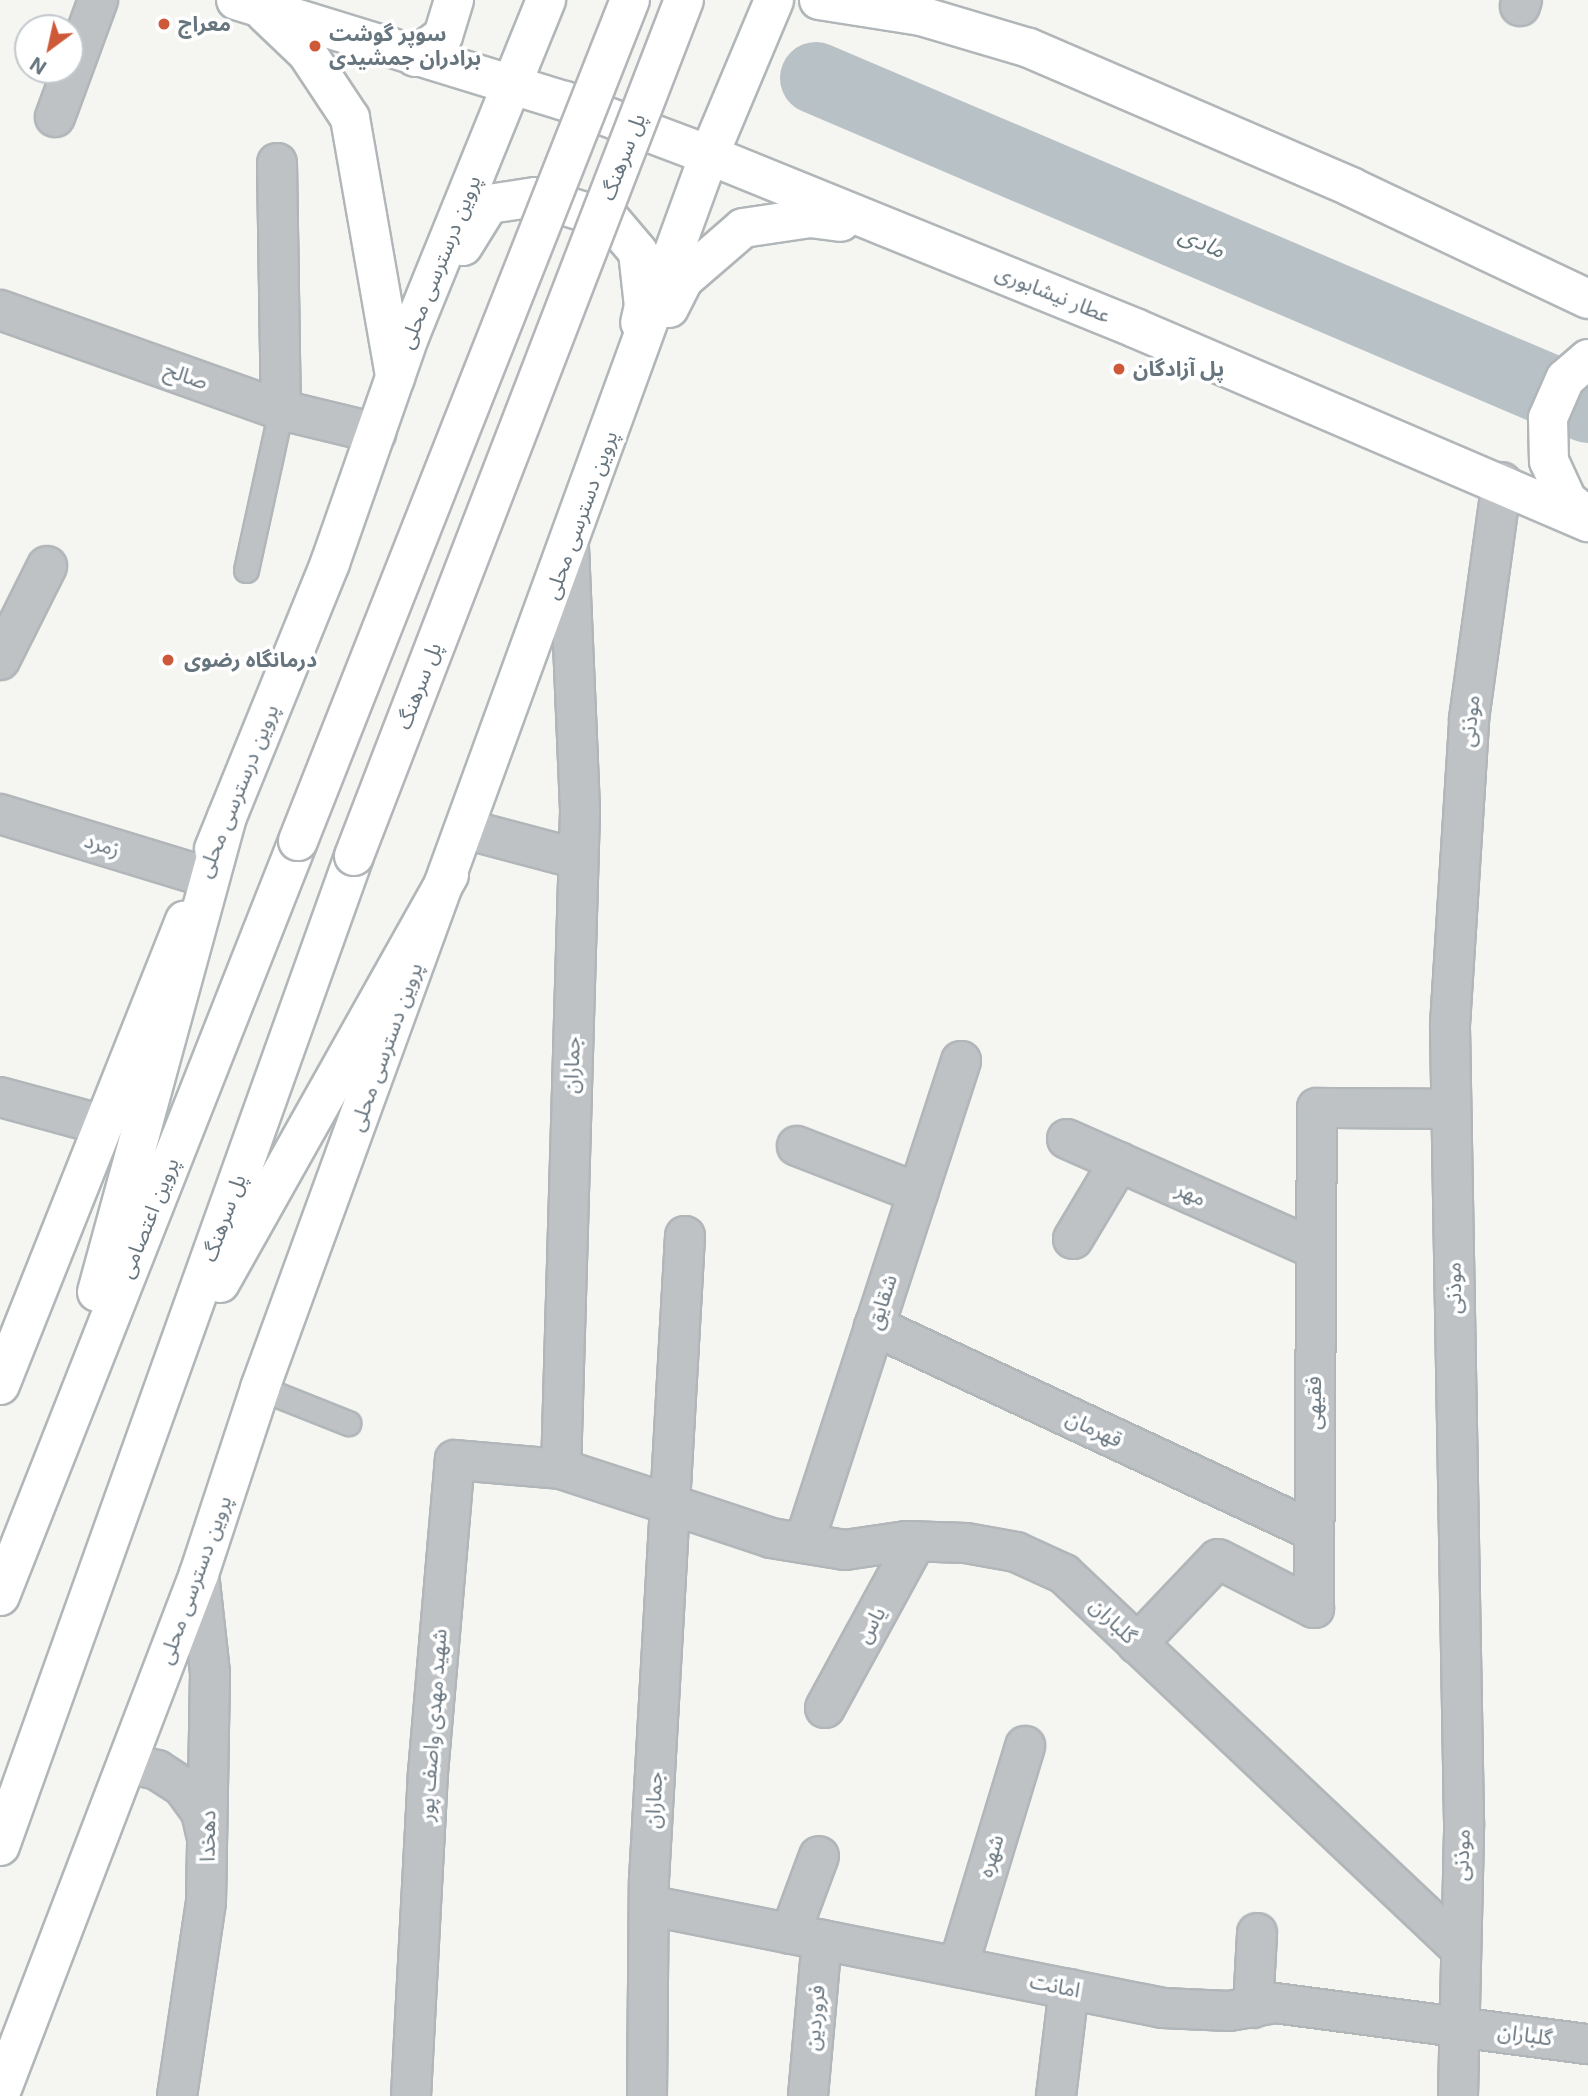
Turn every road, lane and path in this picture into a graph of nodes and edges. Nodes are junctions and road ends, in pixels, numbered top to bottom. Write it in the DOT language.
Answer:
graph roads {
  1 [pos="98,0"];
  2 [pos="453,0"];
  3 [pos="546,0"];
  4 [pos="630,0"];
  5 [pos="684,0"];
  6 [pos="774,0"];
  7 [pos="819,0"];
  8 [pos="943,0"];
  9 [pos="247,4"];
  10 [pos="1029,48"];
  11 [pos="415,57"];
  12 [pos="511,87"];
  13 [pos="55,117"];
  14 [pos="709,155"];
  15 [pos="277,163"];
  16 [pos="890,229"];
  17 [pos="1588,299"];
  18 [pos="0,310"];
  19 [pos="410,335"];
  20 [pos="1588,359"];
  21 [pos="395,377"];
  22 [pos="623,401"];
  23 [pos="281,410"];
  24 [pos="376,433"];
  25 [pos="1502,482"];
  26 [pos="1588,519"];
  27 [pos="569,547"];
  28 [pos="47,565"];
  29 [pos="246,570"];
  30 [pos="0,660"];
  31 [pos="0,814"];
  32 [pos="227,818"];
  33 [pos="465,830"];
  34 [pos="578,859"];
  35 [pos="449,874"];
  36 [pos="203,876"];
  37 [pos="961,1061"];
  38 [pos="0,1097"];
  39 [pos="1451,1109"];
  40 [pos="103,1125"];
  41 [pos="1067,1139"];
  42 [pos="797,1146"];
  43 [pos="1119,1162"];
  44 [pos="918,1193"];
  45 [pos="685,1236"];
  46 [pos="1073,1239"];
  47 [pos="1315,1249"];
  48 [pos="874,1326"];
  49 [pos="8,1340"];
  50 [pos="167,1377"];
  51 [pos="0,1385"];
  52 [pos="260,1388"];
  53 [pos="348,1423"];
  54 [pos="561,1469"];
  55 [pos="46,1478"];
  56 [pos="669,1504"];
  57 [pos="1313,1531"];
  58 [pos="916,1541"];
  59 [pos="804,1544"];
  60 [pos="200,1574"];
  61 [pos="0,1596"];
  62 [pos="1137,1644"];
  63 [pos="825,1708"];
  64 [pos="1025,1746"];
  65 [pos="127,1763"];
  66 [pos="208,1843"];
  67 [pos="0,1846"];
  68 [pos="819,1856"];
  69 [pos="652,1906"];
  70 [pos="1257,1933"];
  71 [pos="806,1937"];
  72 [pos="1459,1947"];
  73 [pos="958,1967"];
  74 [pos="1069,1989"];
  75 [pos="1252,2008"];
  76 [pos="1461,2026"];
  77 [pos="1588,2044"];
  78 [pos="0,2094"];
  79 [pos="177,2096"];
  80 [pos="411,2096"];
  81 [pos="647,2096"];
  82 [pos="808,2096"];
  83 [pos="1056,2096"];
  84 [pos="1458,2096"];
  1 -- 13 [label="street"];
  2 -- 11 [label="main road"];
  3 -- 12 [label="main road, پروین درسترسی محلی"];
  4 -- 55 [label="main road, پروین اعتصامی, bridge"];
  5 -- 50 [label="main road, پل سرهنگ, bridge"];
  6 -- 14 [label="main road, پروین دسترسی محلی"];
  7 -- 10 [label="main road"];
  8 -- 10 [label="main road"];
  9 -- 11 [label="main road, عطار نیشابوری"];
  9 -- 21 [label="main road"];
  10 -- 17 [label="main road"];
  11 -- 12 [label="main road, عطار نیشابوری"];
  12 -- 14 [label="main road, عطار نیشابوری"];
  12 -- 19 [label="main road, پروین درسترسی محلی"];
  14 -- 16 [label="main road, عطار نیشابوری"];
  14 -- 22 [label="main road, پروین دسترسی محلی"];
  15 -- 23 [label="street"];
  16 -- 22 [label="main road"];
  16 -- 25 [label="main road, عطار نیشابوری"];
  18 -- 23 [label="street, صالح"];
  19 -- 21 [label="main road, پروین درسترسی محلی"];
  19 -- 22 [label="main road"];
  20 -- 26 [label="main road"];
  21 -- 24 [label="main road, پروین درسترسی محلی"];
  22 -- 27 [label="main road, پروین دسترسی محلی"];
  23 -- 24 [label="street, صالح"];
  23 -- 29 [label="lane"];
  24 -- 32 [label="main road, پروین درسترسی محلی"];
  25 -- 26 [label="main road, عطار نیشابوری"];
  25 -- 39 [label="street, موذنی"];
  27 -- 33 [label="main road, پروین دسترسی محلی"];
  27 -- 34 [label="street, جماران"];
  28 -- 30 [label="street"];
  31 -- 36 [label="street, زمرد"];
  32 -- 36 [label="main road, پروین درسترسی محلی"];
  32 -- 55 [label="main road"];
  33 -- 34 [label="street"];
  33 -- 35 [label="main road, پروین دسترسی محلی"];
  34 -- 54 [label="street, جماران"];
  35 -- 50 [label="main road"];
  35 -- 52 [label="main road, پروین دسترسی محلی"];
  36 -- 40 [label="main road, پروین درسترسی محلی"];
  37 -- 44 [label="street, شقایق"];
  38 -- 40 [label="street"];
  39 -- 47 [label="street, فقیهی"];
  39 -- 72 [label="street, موذنی"];
  40 -- 49 [label="main road, پروین درسترسی محلی"];
  41 -- 43 [label="street, مهر"];
  42 -- 44 [label="street"];
  43 -- 46 [label="street"];
  43 -- 47 [label="street, مهر"];
  44 -- 48 [label="street, شقایق"];
  45 -- 56 [label="street, جماران"];
  47 -- 57 [label="street, فقیهی"];
  48 -- 57 [label="street, قهرمان"];
  48 -- 59 [label="street, شقایق"];
  49 -- 51 [label="main road, پروین درسترسی محلی"];
  50 -- 67 [label="main road"];
  52 -- 53 [label="lane"];
  52 -- 60 [label="main road, پروین دسترسی محلی"];
  54 -- 56 [label="street"];
  54 -- 80 [label="street, شهید مهدی واصف پور"];
  55 -- 61 [label="main road, پروین اعتصامی"];
  56 -- 59 [label="street, گلباران"];
  56 -- 69 [label="street, جماران"];
  57 -- 62 [label="street, فقیهی"];
  58 -- 59 [label="street, گلباران"];
  58 -- 62 [label="street, گلباران"];
  58 -- 63 [label="street, یاس"];
  60 -- 65 [label="main road, پروین دسترسی محلی"];
  60 -- 66 [label="street, دهخدا"];
  62 -- 72 [label="street, گلباران"];
  64 -- 73 [label="street, شهره"];
  65 -- 66 [label="street"];
  65 -- 78 [label="main road, پروین دسترسی محلی"];
  66 -- 79 [label="street, دهخدا"];
  68 -- 71 [label="street, فروردین"];
  69 -- 71 [label="street, امانت"];
  69 -- 81 [label="street, جماران"];
  70 -- 75 [label="street"];
  71 -- 73 [label="street, امانت"];
  71 -- 82 [label="street, فروردین"];
  72 -- 76 [label="street, موذنی"];
  73 -- 74 [label="street, امانت"];
  74 -- 75 [label="street, امانت"];
  74 -- 83 [label="street"];
  75 -- 76 [label="street, امانت"];
  76 -- 77 [label="street, گلباران"];
  76 -- 84 [label="street, موذنی"];
}
